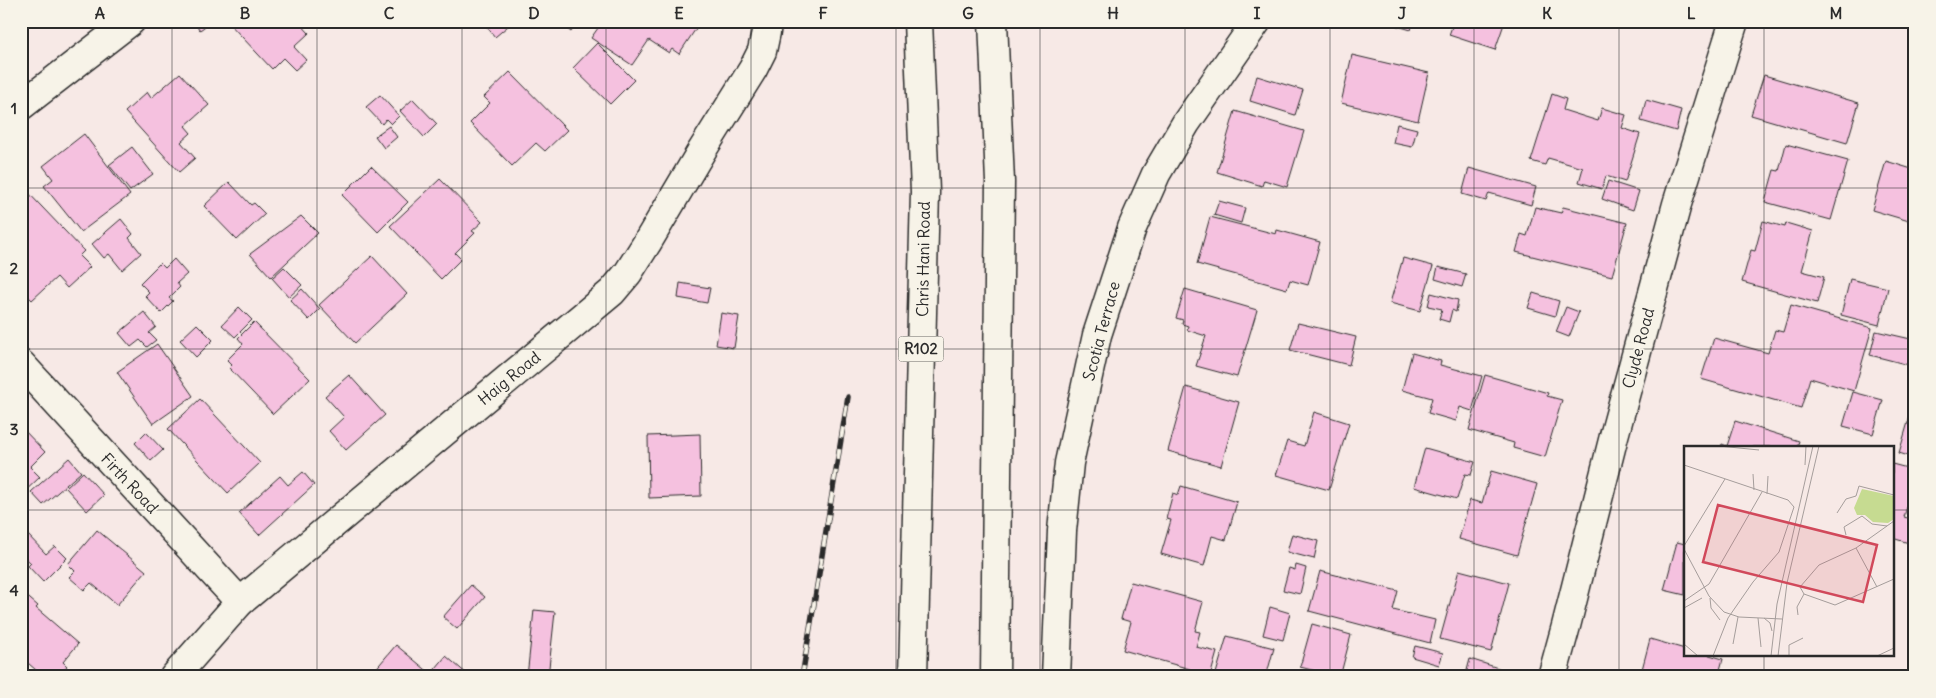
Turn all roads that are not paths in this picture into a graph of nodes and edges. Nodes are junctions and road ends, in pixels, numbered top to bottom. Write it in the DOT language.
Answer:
graph roads {
  1 [pos="131,21"];
  2 [pos="767,21"];
  3 [pos="918,21"];
  4 [pos="993,21"];
  5 [pos="1257,21"];
  6 [pos="1734,21"];
  7 [pos="21,106"];
  8 [pos="21,364"];
  9 [pos="240,602"];
  10 [pos="174,677"];
  11 [pos="913,677"];
  12 [pos="995,677"];
  13 [pos="1056,677"];
  14 [pos="1552,677"];
  1 -- 7 [label="street"];
  2 -- 9 [label="street, Haig Road"];
  3 -- 11 [label="street, Chris Hani Road / R102"];
  4 -- 12 [label="street"];
  5 -- 13 [label="street, Scotia Terrace"];
  6 -- 14 [label="street, Clyde Road"];
  8 -- 9 [label="street, Firth Road"];
  9 -- 10 [label="street, Haig Road"];
}
